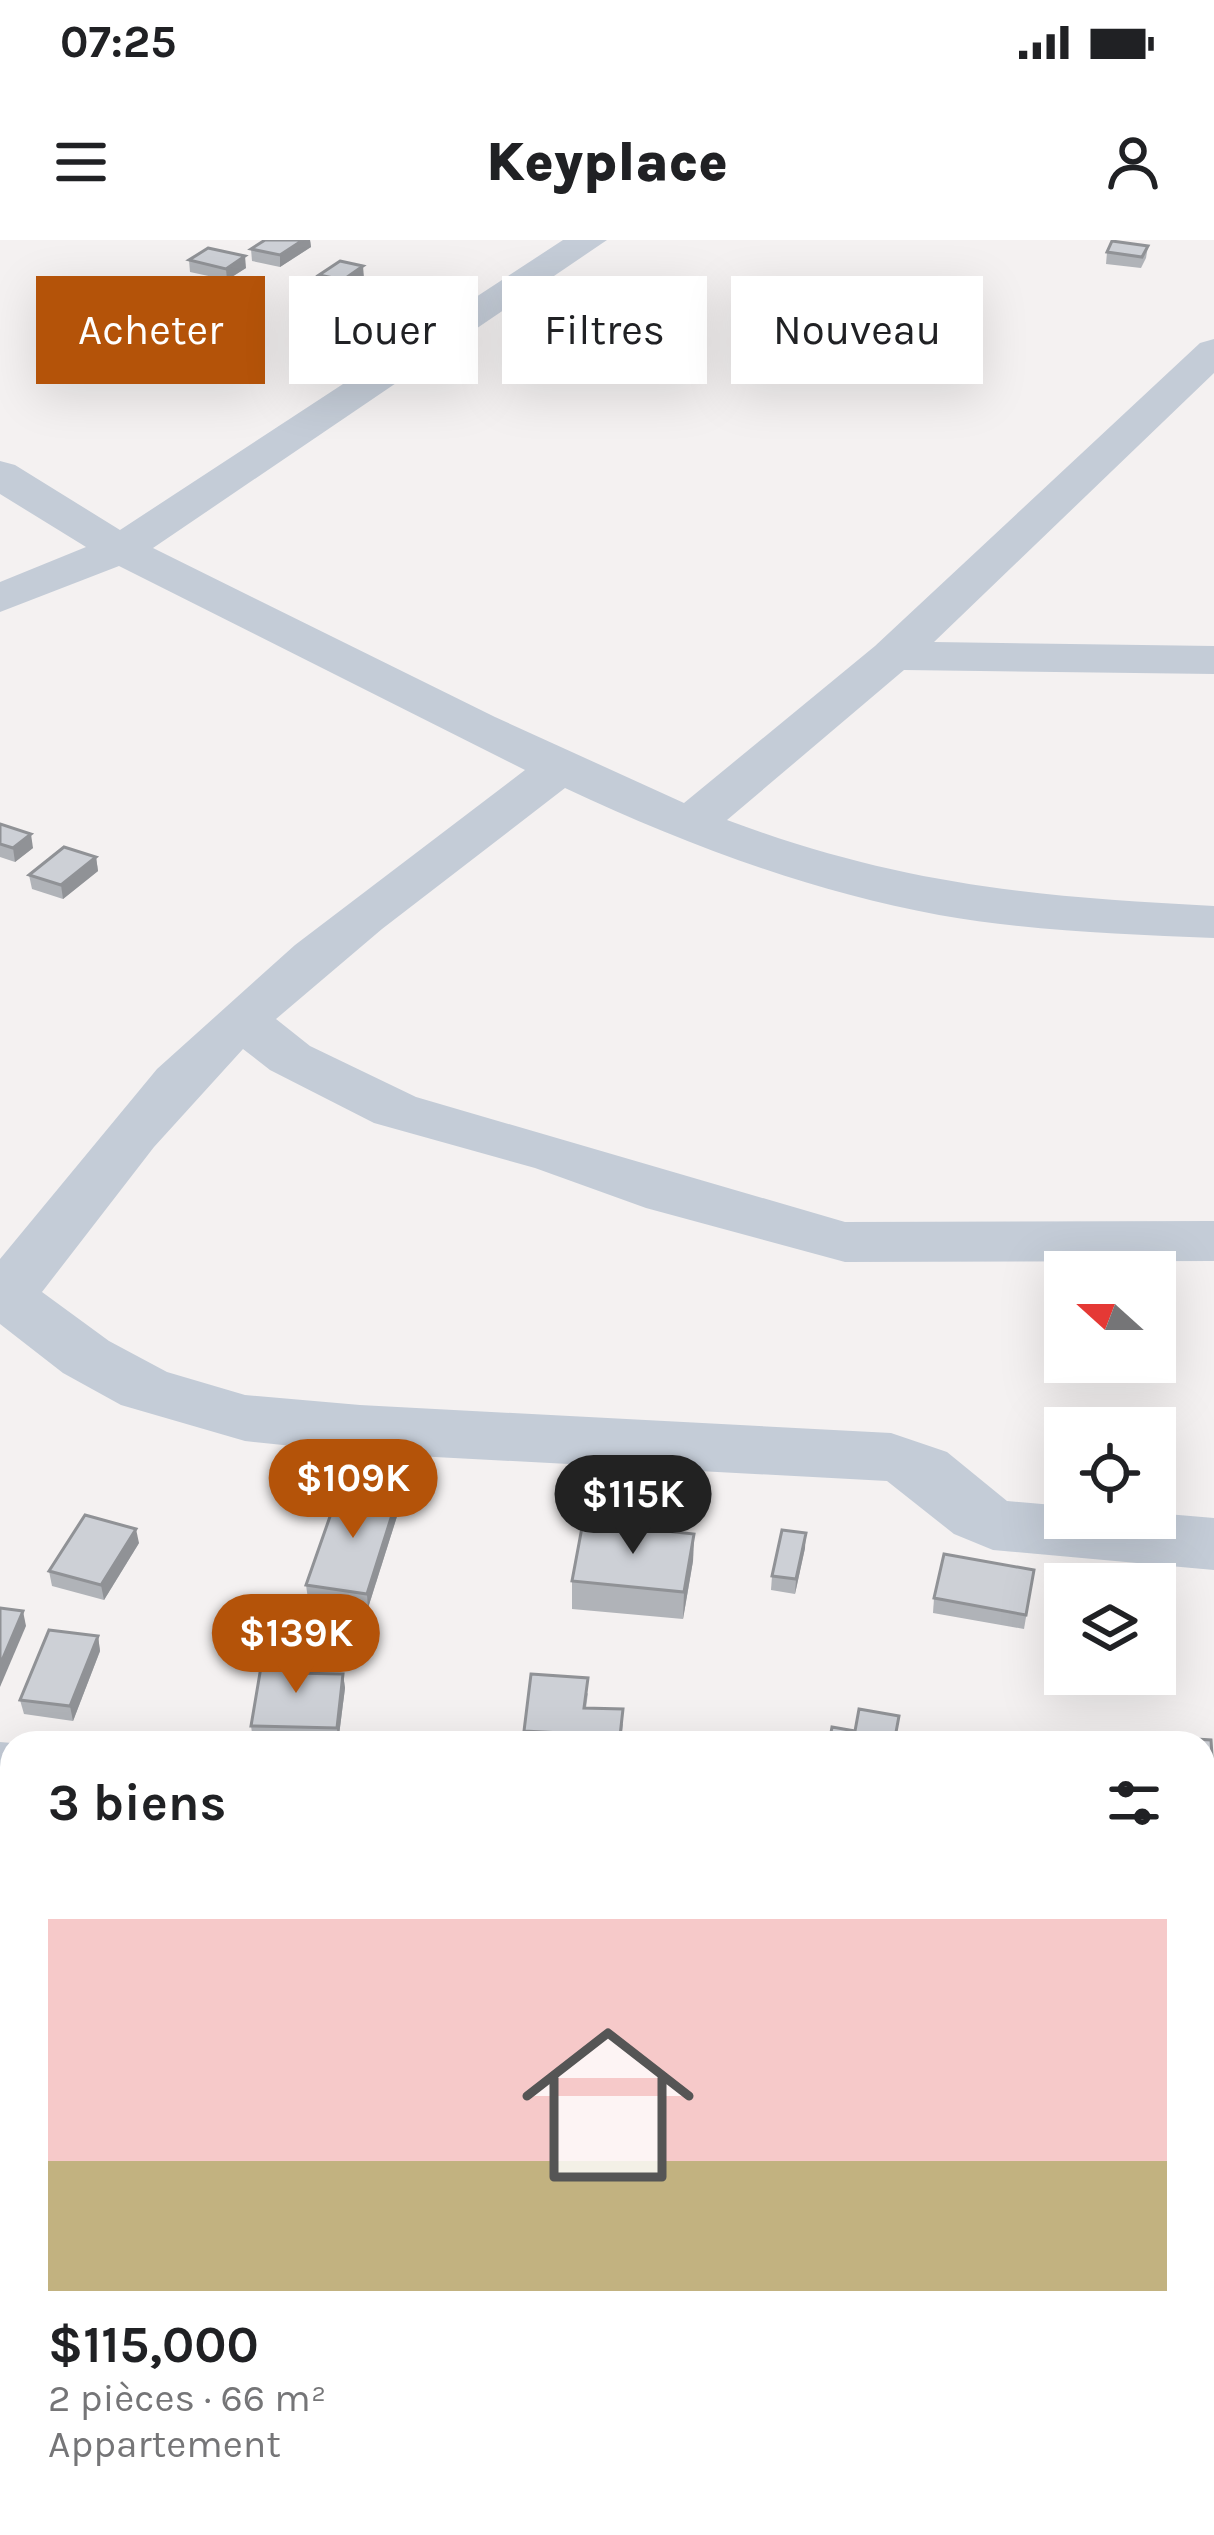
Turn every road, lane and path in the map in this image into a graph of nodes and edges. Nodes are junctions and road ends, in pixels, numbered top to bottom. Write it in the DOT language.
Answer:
graph roads {
  1 [pos="588,240"];
  2 [pos="1214,351"];
  3 [pos="0,474"];
  4 [pos="119,550"];
  5 [pos="0,598"];
  6 [pos="892,656"];
  7 [pos="1214,660"];
  8 [pos="560,768"];
  9 [pos="689,825"];
  10 [pos="1214,922"];
  11 [pos="242,1020"];
  12 [pos="1214,1241"];
  13 [pos="3,1294"];
  14 [pos="1214,1544"];
  1 -- 4 [label="street"];
  2 -- 6 [label="street"];
  3 -- 4 [label="street"];
  4 -- 5 [label="street"];
  4 -- 8 [label="street"];
  6 -- 7 [label="street"];
  6 -- 9 [label="street"];
  8 -- 9 [label="street"];
  8 -- 11 [label="street"];
  9 -- 10 [label="street"];
  11 -- 12 [label="street"];
  11 -- 13 [label="street"];
  13 -- 14 [label="street"];
}
